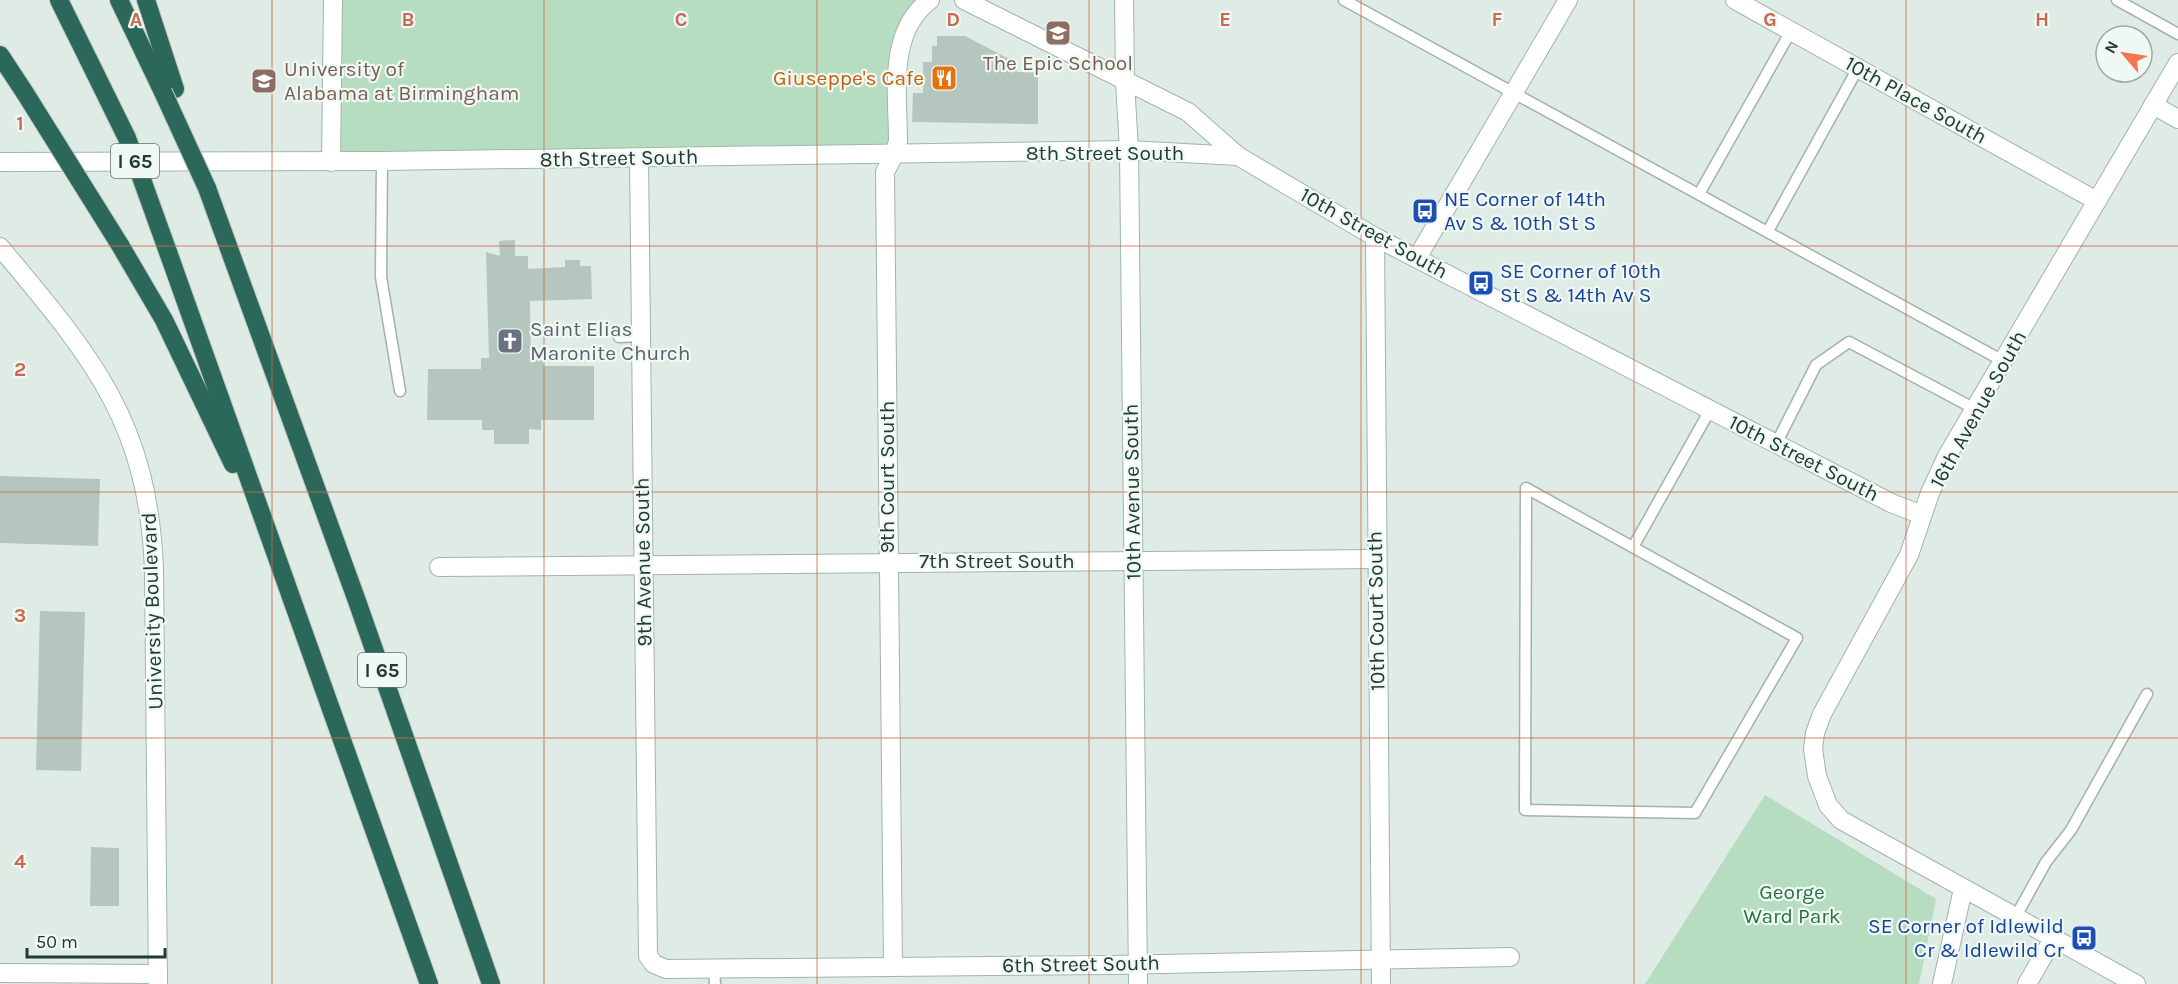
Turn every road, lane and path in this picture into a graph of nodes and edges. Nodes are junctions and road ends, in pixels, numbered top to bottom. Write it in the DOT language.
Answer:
graph roads {
  1 [pos="59,0"];
  2 [pos="119,0"];
  3 [pos="146,0"];
  4 [pos="333,0"];
  5 [pos="930,0"];
  6 [pos="964,0"];
  7 [pos="1124,0"];
  8 [pos="1344,0"];
  9 [pos="1568,0"];
  10 [pos="1736,0"];
  11 [pos="2117,0"];
  12 [pos="1791,31"];
  13 [pos="2178,34"];
  14 [pos="0,55"];
  15 [pos="2178,63"];
  16 [pos="1858,68"];
  17 [pos="1125,82"];
  18 [pos="169,90"];
  19 [pos="1514,92"];
  20 [pos="2153,105"];
  21 [pos="2178,119"];
  22 [pos="1130,150"];
  23 [pos="894,155"];
  24 [pos="1238,156"];
  25 [pos="639,158"];
  26 [pos="382,161"];
  27 [pos="0,162"];
  28 [pos="331,162"];
  29 [pos="1699,194"];
  30 [pos="2097,201"];
  31 [pos="1768,231"];
  32 [pos="1375,237"];
  33 [pos="0,247"];
  34 [pos="1417,258"];
  35 [pos="641,336"];
  36 [pos="619,337"];
  37 [pos="2003,361"];
  38 [pos="400,391"];
  39 [pos="1975,409"];
  40 [pos="1710,410"];
  41 [pos="1776,444"];
  42 [pos="1922,515"];
  43 [pos="1633,547"];
  44 [pos="276,555"];
  45 [pos="1376,559"];
  46 [pos="1133,561"];
  47 [pos="888,562"];
  48 [pos="643,564"];
  49 [pos="439,567"];
  50 [pos="2147,694"];
  51 [pos="1963,889"];
  52 [pos="2015,918"];
  53 [pos="2053,939"];
  54 [pos="1510,957"];
  55 [pos="1381,960"];
  56 [pos="1138,963"];
  57 [pos="654,964"];
  58 [pos="894,967"];
  59 [pos="0,973"];
  60 [pos="714,976"];
  61 [pos="158,979"];
  62 [pos="429,984"];
  63 [pos="491,984"];
  64 [pos="1138,984"];
  65 [pos="1381,984"];
  66 [pos="1942,984"];
  67 [pos="2027,984"];
  68 [pos="2136,984"];
  1 -- 44 [label="highway, I 65, bridge"];
  2 -- 18 [label="highway"];
  3 -- 18 [label="highway"];
  4 -- 28 [label="street"];
  5 -- 23 [label="street, 9th Court South"];
  6 -- 17 [label="street, 10th Street South"];
  7 -- 17 [label="street, 10th Avenue South"];
  8 -- 19 [label="lane"];
  9 -- 19 [label="street"];
  10 -- 12 [label="street, 10th Place South"];
  11 -- 13 [label="lane"];
  12 -- 16 [label="street, 10th Place South"];
  12 -- 29 [label="lane"];
  14 -- 44 [label="highway, bridge"];
  15 -- 20 [label="street, 16th Avenue South"];
  16 -- 30 [label="street, 10th Place South"];
  16 -- 31 [label="lane"];
  17 -- 22 [label="street, 10th Avenue South"];
  17 -- 24 [label="street, 10th Street South"];
  18 -- 63 [label="highway, I 65, bridge"];
  19 -- 29 [label="lane"];
  19 -- 34 [label="street"];
  20 -- 21 [label="street"];
  20 -- 30 [label="street, 16th Avenue South"];
  22 -- 23 [label="street, 8th Street South"];
  22 -- 24 [label="street, 8th Street South"];
  22 -- 46 [label="street, 10th Avenue South"];
  23 -- 25 [label="street, 8th Street South"];
  23 -- 47 [label="street, 9th Court South"];
  24 -- 32 [label="street, 10th Street South"];
  25 -- 26 [label="street, 8th Street South"];
  25 -- 35 [label="street, 9th Avenue South"];
  26 -- 28 [label="street, 8th Street South"];
  26 -- 38 [label="lane"];
  27 -- 28 [label="street, 8th Street South"];
  29 -- 31 [label="lane"];
  30 -- 37 [label="street, 16th Avenue South"];
  31 -- 37 [label="lane"];
  32 -- 34 [label="street, 10th Street South"];
  32 -- 45 [label="street, 10th Court South"];
  33 -- 61 [label="street, University Boulevard"];
  34 -- 40 [label="street, 10th Street South"];
  35 -- 36 [label="lane"];
  35 -- 48 [label="street, 9th Avenue South"];
  37 -- 39 [label="street, 16th Avenue South"];
  39 -- 41 [label="lane"];
  39 -- 42 [label="street, 16th Avenue South"];
  40 -- 41 [label="street, 10th Street South"];
  40 -- 43 [label="lane"];
  41 -- 42 [label="street, 10th Street South"];
  42 -- 51 [label="street, 16th Avenue South"];
  43 -- 43 [label="lane"];
  44 -- 62 [label="highway, I 65"];
  45 -- 46 [label="street, 7th Street South"];
  45 -- 55 [label="street, 10th Court South"];
  46 -- 47 [label="street, 7th Street South"];
  46 -- 56 [label="street, 10th Avenue South"];
  47 -- 48 [label="street, 7th Street South"];
  47 -- 58 [label="street, 9th Court South"];
  48 -- 49 [label="street, 7th Street South"];
  48 -- 57 [label="street, 9th Avenue South"];
  50 -- 52 [label="lane"];
  51 -- 52 [label="street, 16th Avenue South"];
  51 -- 66 [label="street"];
  52 -- 53 [label="street, 16th Avenue South"];
  53 -- 67 [label="street"];
  53 -- 68 [label="street, 16th Avenue South"];
  54 -- 55 [label="street, 6th Street South"];
  55 -- 56 [label="street, 6th Street South"];
  55 -- 65 [label="street, 10th Court South"];
  56 -- 58 [label="street, 6th Street South"];
  56 -- 64 [label="street, 10th Avenue South"];
  57 -- 60 [label="street, 6th Street South"];
  58 -- 60 [label="street, 6th Street South"];
  59 -- 61 [label="street"];
}
